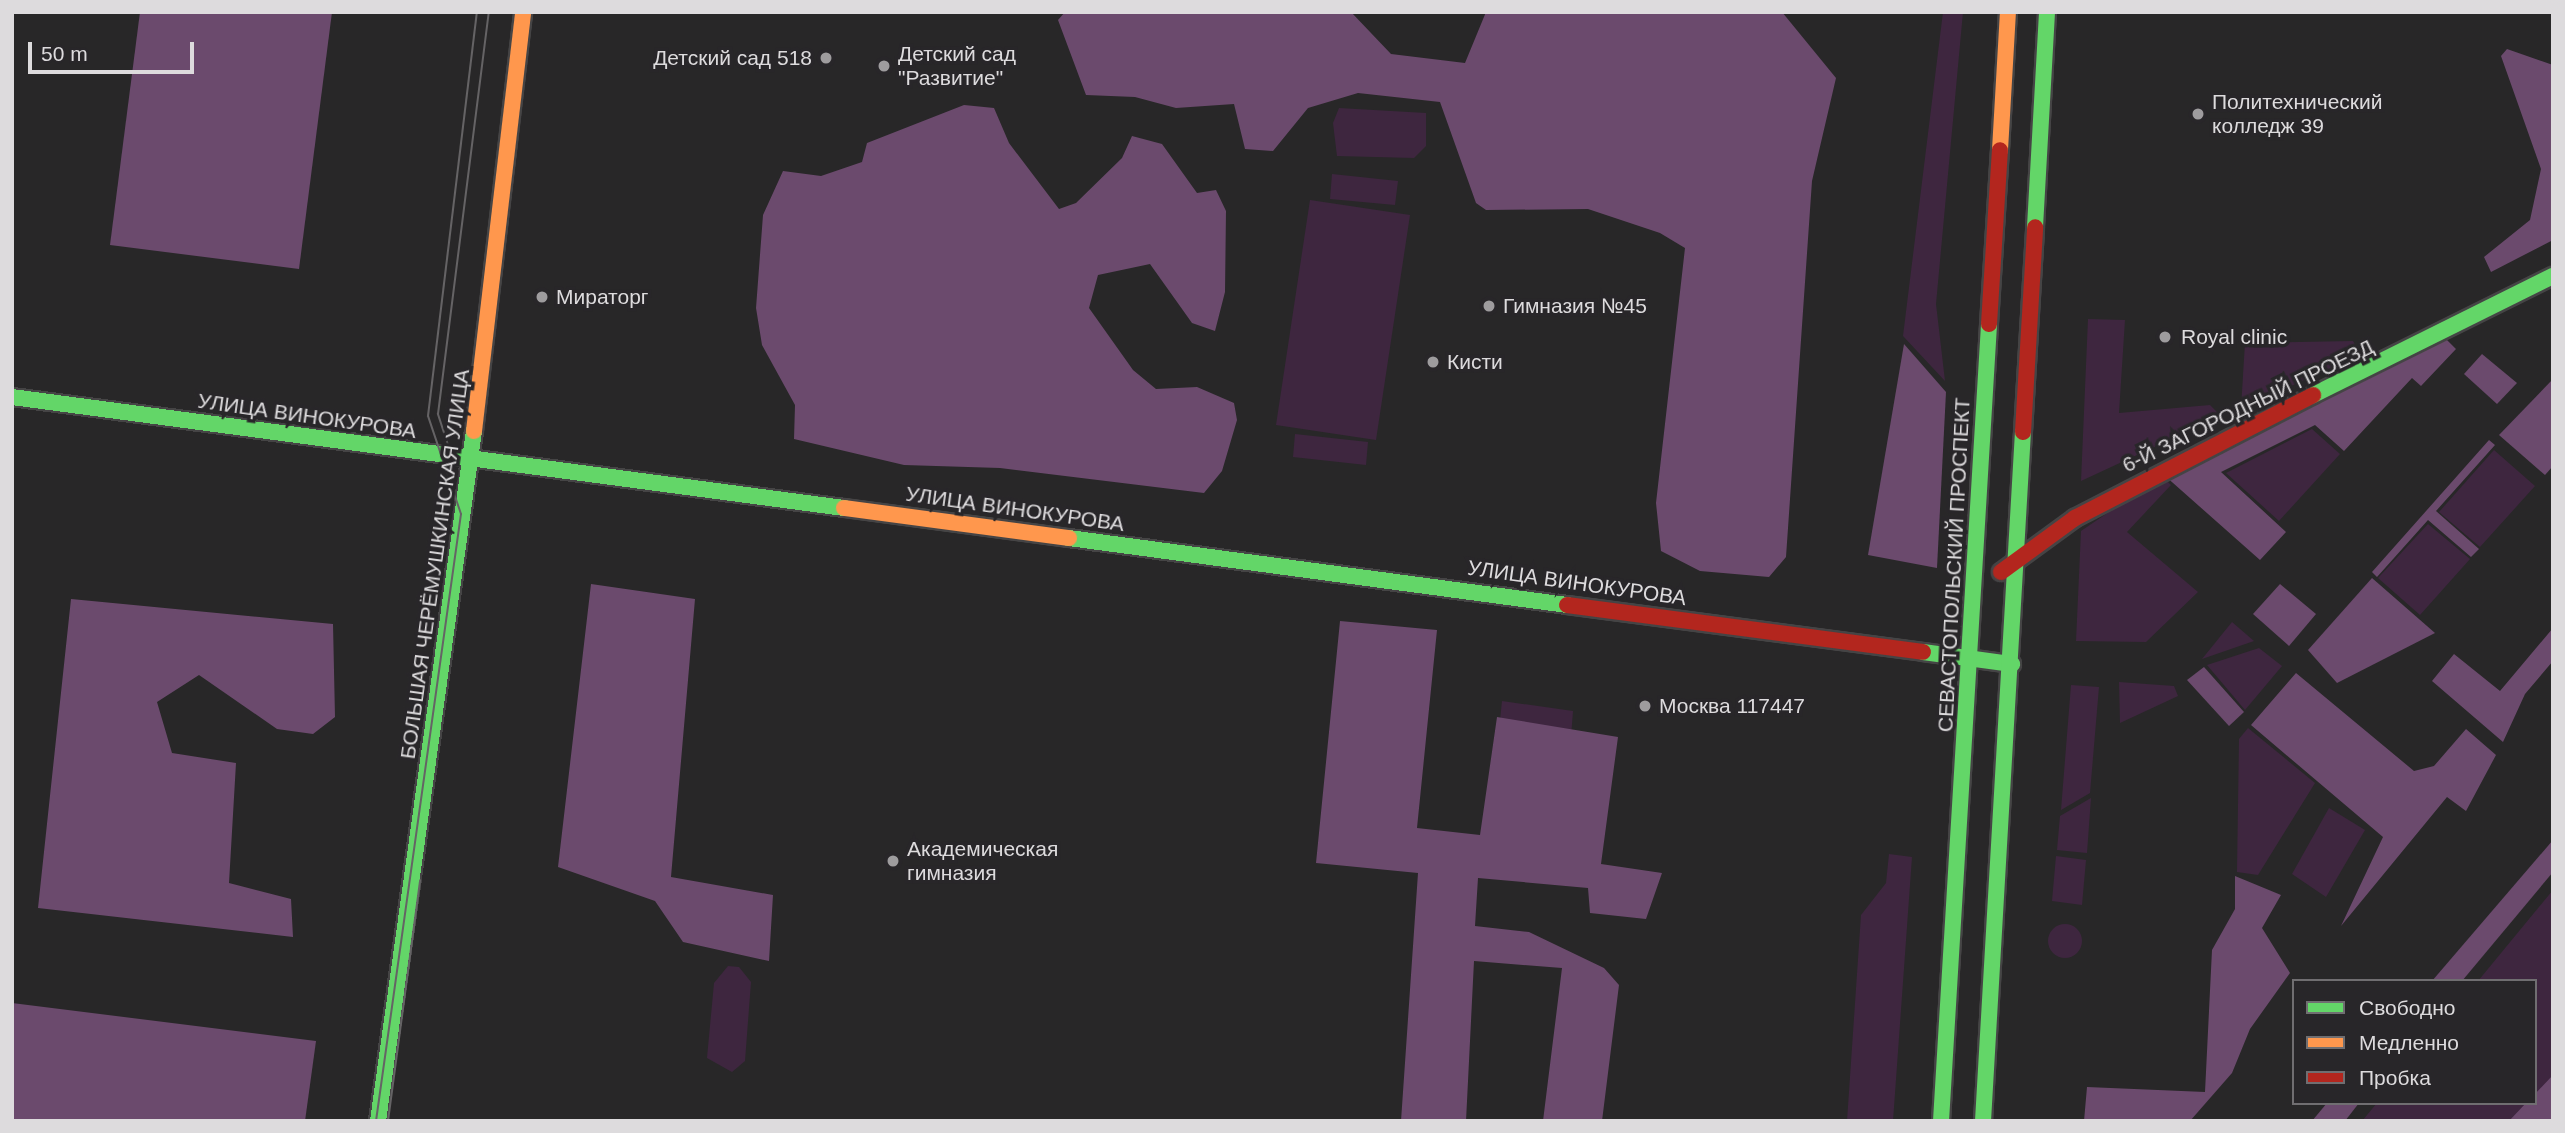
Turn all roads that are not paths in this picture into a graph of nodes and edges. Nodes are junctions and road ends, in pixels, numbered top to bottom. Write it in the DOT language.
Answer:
graph roads {
  1 [pos="523,12"];
  2 [pos="2008,12"];
  3 [pos="2047,12"];
  4 [pos="2553,276"];
  5 [pos="12,397"];
  6 [pos="471,459"];
  7 [pos="2012,563"];
  8 [pos="1973,593"];
  9 [pos="1971,657"];
  10 [pos="2012,664"];
  11 [pos="378,1121"];
  12 [pos="1941,1121"];
  13 [pos="1983,1121"];
  1 -- 6 [label="main road, БОЛЬШАЯ ЧЕРЁМУШКИНСКАЯ УЛИЦА"];
  2 -- 8 [label="main road, СЕВАСТОПОЛЬСКИЙ ПРОСПЕКТ"];
  3 -- 7 [label="main road"];
  4 -- 7 [label="main road, 6-Й ЗАГОРОДНЫЙ ПРОЕЗД"];
  5 -- 6 [label="main road, УЛИЦА ВИНОКУРОВА"];
  6 -- 9 [label="main road, УЛИЦА ВИНОКУРОВА"];
  6 -- 11 [label="main road, БОЛЬШАЯ ЧЕРЁМУШКИНСКАЯ УЛИЦА"];
  7 -- 8 [label="main road, 6-Й ЗАГОРОДНЫЙ ПРОЕЗД"];
  7 -- 10 [label="main road"];
  8 -- 9 [label="main road, СЕВАСТОПОЛЬСКИЙ ПРОСПЕКТ"];
  9 -- 10 [label="main road, УЛИЦА ВИНОКУРОВА"];
  9 -- 12 [label="main road, СЕВАСТОПОЛЬСКИЙ ПРОСПЕКТ"];
  10 -- 13 [label="main road"];
}
